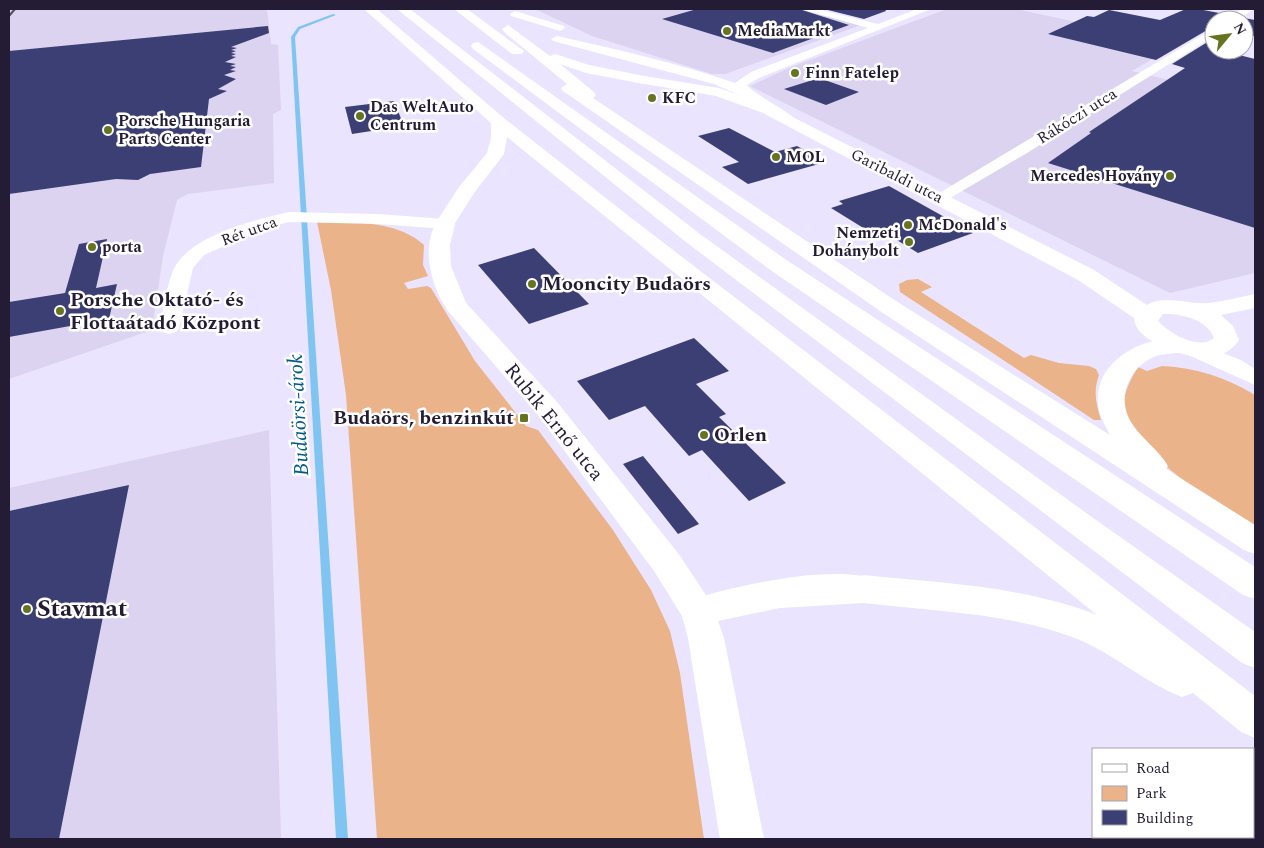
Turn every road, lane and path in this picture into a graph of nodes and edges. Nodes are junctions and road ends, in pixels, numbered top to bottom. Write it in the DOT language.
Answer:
graph roads {
  1 [pos="370,9"];
  2 [pos="403,9"];
  3 [pos="430,9"];
  4 [pos="460,9"];
  5 [pos="806,9"];
  6 [pos="926,9"];
  7 [pos="512,11"];
  8 [pos="496,20"];
  9 [pos="879,27"];
  10 [pos="562,33"];
  11 [pos="517,36"];
  12 [pos="1204,37"];
  13 [pos="647,61"];
  14 [pos="673,68"];
  15 [pos="755,75"];
  16 [pos="706,77"];
  17 [pos="692,87"];
  18 [pos="743,90"];
  19 [pos="787,120"];
  20 [pos="499,122"];
  21 [pos="651,144"];
  22 [pos="939,198"];
  23 [pos="445,224"];
  24 [pos="1254,302"];
  25 [pos="1156,311"];
  26 [pos="1190,311"];
  27 [pos="169,328"];
  28 [pos="1226,334"];
  29 [pos="1187,347"];
  30 [pos="1255,368"];
  31 [pos="1255,378"];
  32 [pos="1184,497"];
  33 [pos="1255,541"];
  34 [pos="1255,585"];
  35 [pos="698,612"];
  36 [pos="1255,652"];
  37 [pos="1255,718"];
  38 [pos="1255,726"];
  39 [pos="742,839"];
  1 -- 20 [label="main road"];
  2 -- 36 [label="main road"];
  3 -- 34 [label="main road"];
  4 -- 21 [label="main road"];
  5 -- 9 [label="street"];
  6 -- 9 [label="street"];
  7 -- 10 [label="street, Garibaldi utca"];
  7 -- 10 [label="street, Garibaldi utca"];
  8 -- 11 [label="main road"];
  9 -- 15 [label="street"];
  10 -- 13 [label="street, Garibaldi utca"];
  10 -- 13 [label="street, Garibaldi utca"];
  11 -- 17 [label="main road, Garibaldi utca"];
  11 -- 21 [label="main road"];
  12 -- 22 [label="street, Rákóczi utca"];
  13 -- 14 [label="street, Garibaldi utca"];
  14 -- 16 [label="street, Garibaldi utca"];
  14 -- 17 [label="street, Garibaldi utca"];
  15 -- 16 [label="street"];
  15 -- 18 [label="street"];
  16 -- 18 [label="street, Garibaldi utca"];
  17 -- 19 [label="main road, Garibaldi utca"];
  18 -- 19 [label="street, Garibaldi utca"];
  19 -- 22 [label="main road, Garibaldi utca"];
  20 -- 23 [label="main road"];
  20 -- 37 [label="main road"];
  21 -- 32 [label="main road"];
  22 -- 25 [label="main road, Garibaldi utca"];
  23 -- 27 [label="street, Rét utca"];
  23 -- 35 [label="main road, Rubik Ernő utca"];
  24 -- 26 [label="main road"];
  24 -- 28 [label="main road"];
  25 -- 26 [label="main road"];
  25 -- 29 [label="main road"];
  26 -- 28 [label="main road"];
  28 -- 29 [label="main road"];
  28 -- 30 [label="street"];
  29 -- 31 [label="street"];
  29 -- 32 [label="main road"];
  32 -- 33 [label="main road"];
  35 -- 38 [label="main road"];
  35 -- 39 [label="main road, Rubik Ernő utca"];
}
